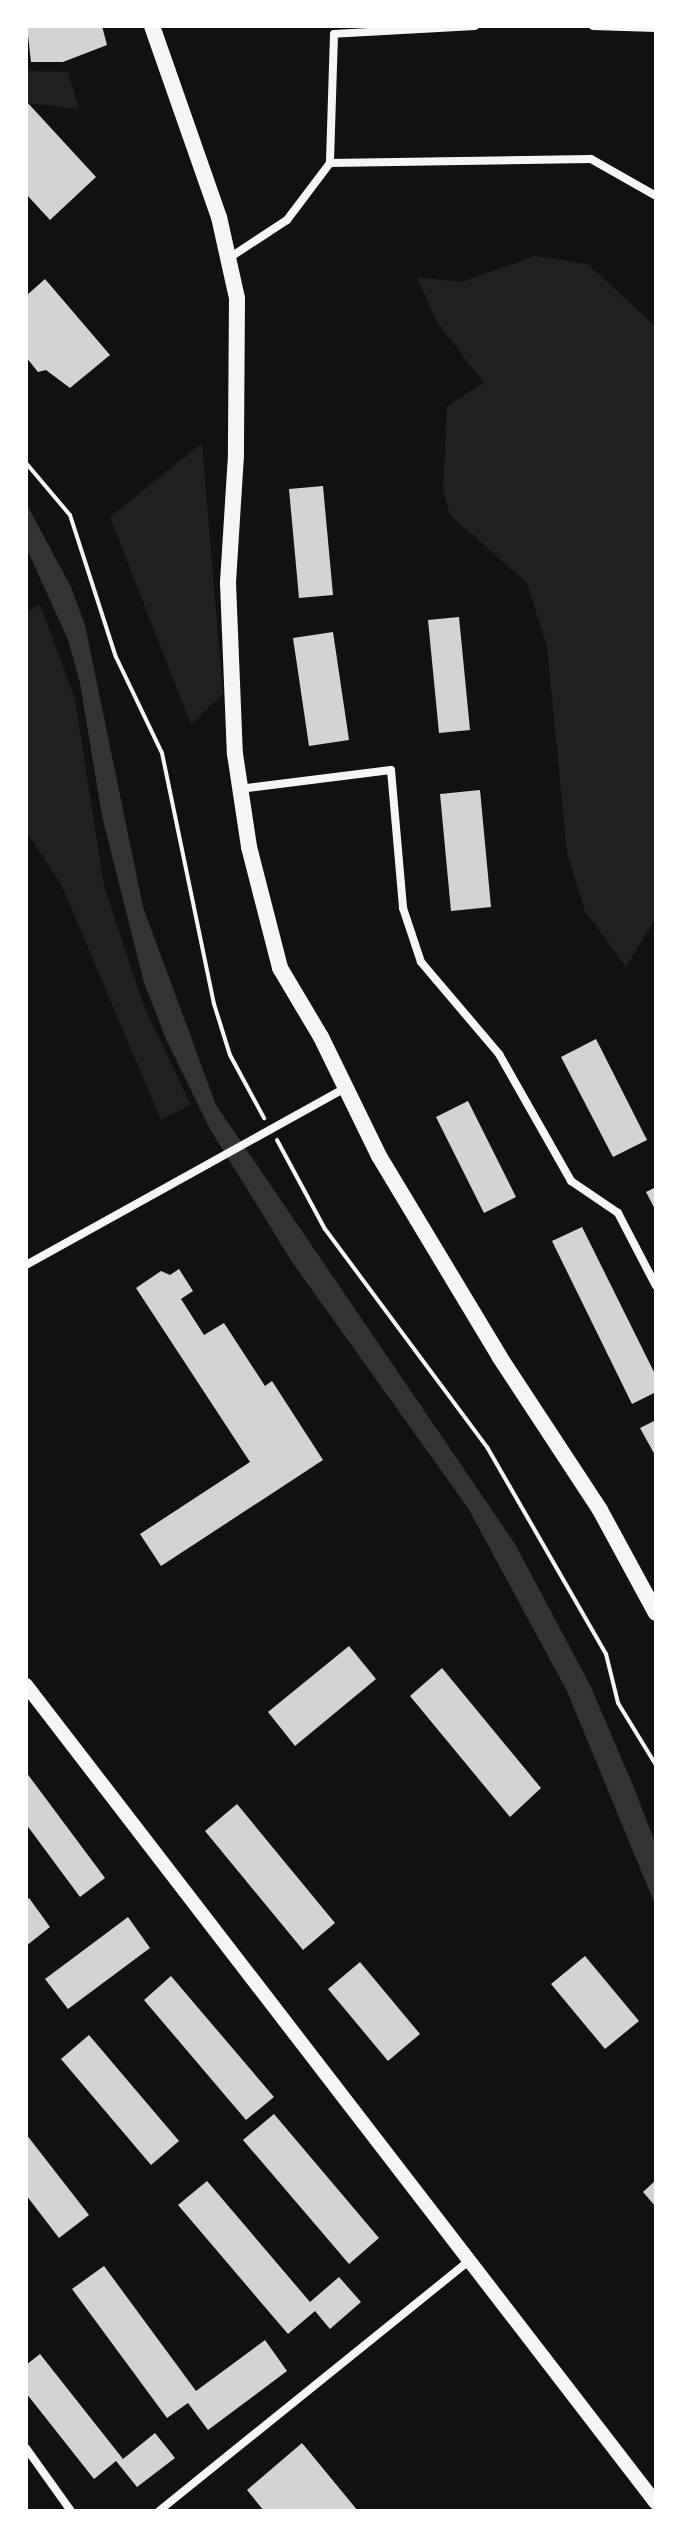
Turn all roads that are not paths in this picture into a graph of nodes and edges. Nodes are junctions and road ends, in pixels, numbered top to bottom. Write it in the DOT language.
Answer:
graph roads {
  1 [pos="152,26"];
  2 [pos="475,26"];
  3 [pos="593,26"];
  4 [pos="656,28"];
  5 [pos="330,163"];
  6 [pos="656,196"];
  7 [pos="229,258"];
  8 [pos="239,789"];
  9 [pos="346,1087"];
  10 [pos="26,1265"];
  11 [pos="656,1286"];
  12 [pos="656,1613"];
  13 [pos="26,1685"];
  14 [pos="466,2263"];
  15 [pos="26,2448"];
  16 [pos="656,2503"];
  17 [pos="71,2511"];
  18 [pos="159,2511"];
  1 -- 7 [label="main road"];
  2 -- 5 [label="street"];
  3 -- 4 [label="street"];
  5 -- 6 [label="street"];
  5 -- 7 [label="street"];
  7 -- 8 [label="main road"];
  8 -- 9 [label="main road"];
  8 -- 11 [label="street"];
  9 -- 10 [label="street"];
  9 -- 12 [label="main road"];
  13 -- 14 [label="street"];
  14 -- 16 [label="street"];
  14 -- 18 [label="street"];
  15 -- 17 [label="street"];
}
